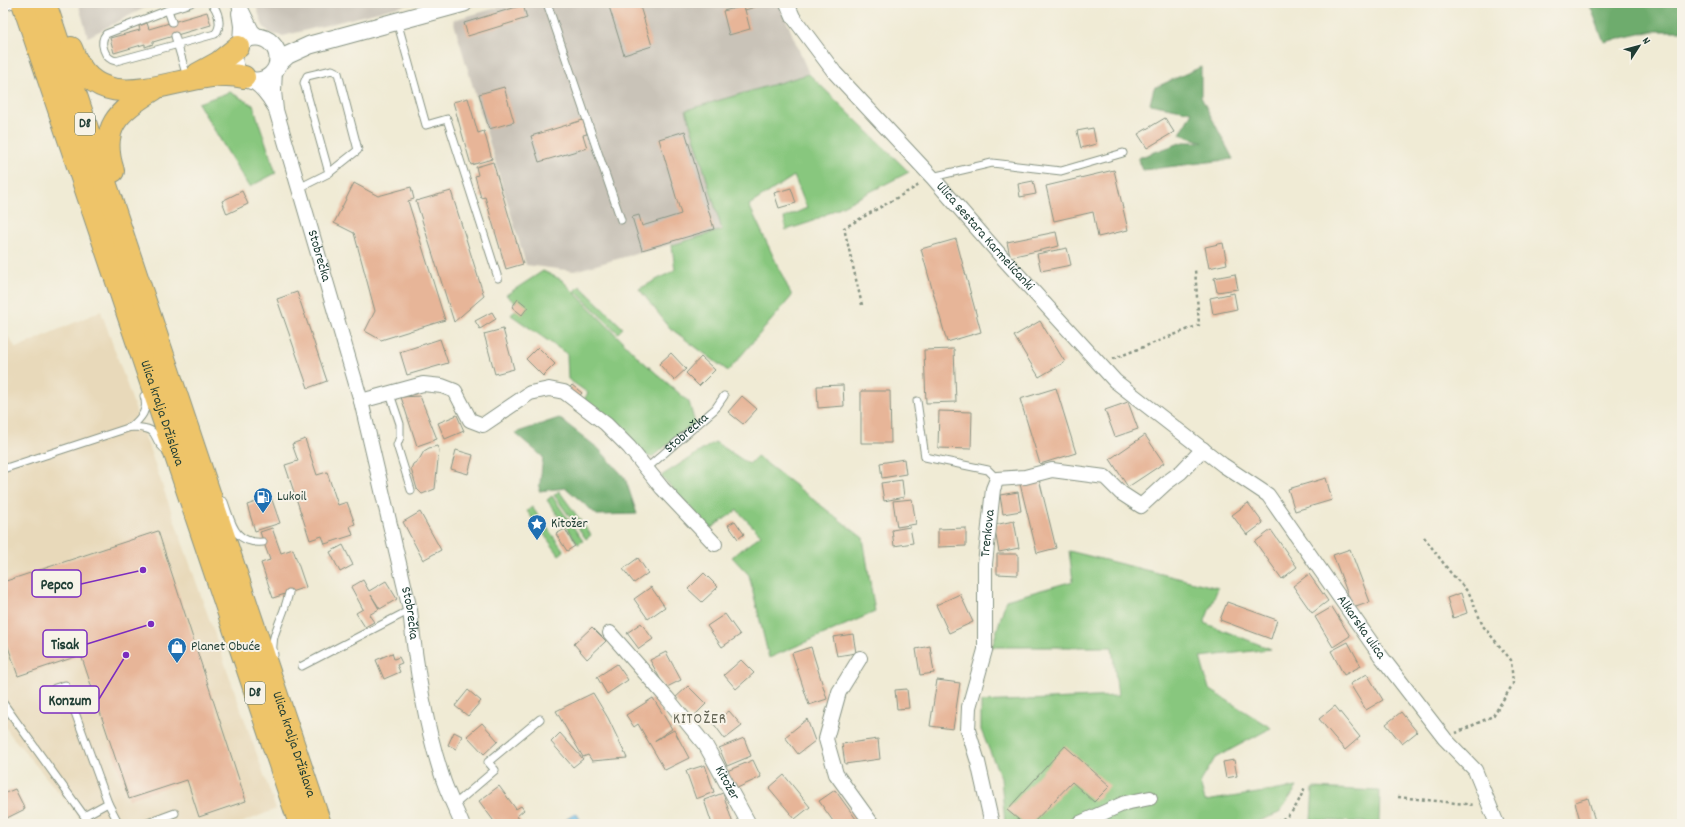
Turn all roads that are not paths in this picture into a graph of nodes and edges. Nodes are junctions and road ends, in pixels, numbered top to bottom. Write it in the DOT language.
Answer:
graph roads {
  1 [pos="14,3"];
  2 [pos="23,3"];
  3 [pos="191,3"];
  4 [pos="211,3"];
  5 [pos="237,3"];
  6 [pos="464,3"];
  7 [pos="547,3"];
  8 [pos="787,3"];
  9 [pos="3,8"];
  10 [pos="168,10"];
  11 [pos="47,11"];
  12 [pos="397,21"];
  13 [pos="172,22"];
  14 [pos="175,36"];
  15 [pos="264,39"];
  16 [pos="310,44"];
  17 [pos="178,45"];
  18 [pos="239,45"];
  19 [pos="276,67"];
  20 [pos="187,79"];
  21 [pos="247,79"];
  22 [pos="156,88"];
  23 [pos="276,110"];
  24 [pos="1123,153"];
  25 [pos="329,174"];
  26 [pos="932,177"];
  27 [pos="299,188"];
  28 [pos="621,220"];
  29 [pos="121,230"];
  30 [pos="498,278"];
  31 [pos="142,390"];
  32 [pos="390,394"];
  33 [pos="724,396"];
  34 [pos="361,401"];
  35 [pos="916,401"];
  36 [pos="131,428"];
  37 [pos="1203,450"];
  38 [pos="176,458"];
  39 [pos="3,469"];
  40 [pos="646,469"];
  41 [pos="997,479"];
  42 [pos="411,490"];
  43 [pos="210,495"];
  44 [pos="262,542"];
  45 [pos="715,544"];
  46 [pos="289,593"];
  47 [pos="410,610"];
  48 [pos="610,633"];
  49 [pos="860,658"];
  50 [pos="277,664"];
  51 [pos="302,666"];
  52 [pos="55,688"];
  53 [pos="3,702"];
  54 [pos="540,719"];
  55 [pos="1150,798"];
  56 [pos="108,803"];
  57 [pos="454,805"];
  58 [pos="174,813"];
  59 [pos="86,815"];
  60 [pos="294,818"];
  61 [pos="90,824"];
  62 [pos="119,824"];
  63 [pos="146,824"];
  64 [pos="320,824"];
  65 [pos="462,824"];
  66 [pos="749,824"];
  67 [pos="872,824"];
  68 [pos="992,824"];
  69 [pos="1078,824"];
  70 [pos="1497,824"];
  1 -- 9 [label="lane"];
  2 -- 38 [label="highway, Ulica kralja Držislava / D8"];
  3 -- 10 [label="lane"];
  4 -- 17 [label="lane"];
  5 -- 15 [label="street"];
  5 -- 18 [label="street"];
  6 -- 12 [label="street"];
  7 -- 28 [label="lane"];
  8 -- 26 [label="street, Ulica sestara Karmelićanki"];
  10 -- 13 [label="lane"];
  10 -- 17 [label="lane"];
  11 -- 22 [label="highway"];
  11 -- 29 [label="highway, Ulica kralja Držislava / D8"];
  12 -- 16 [label="street"];
  12 -- 30 [label="lane"];
  14 -- 17 [label="lane"];
  15 -- 16 [label="street"];
  15 -- 18 [label="street"];
  15 -- 19 [label="street"];
  16 -- 19 [label="street"];
  17 -- 20 [label="lane"];
  18 -- 20 [label="highway"];
  18 -- 21 [label="street"];
  19 -- 21 [label="street"];
  19 -- 23 [label="street, Stobrečka"];
  20 -- 21 [label="highway"];
  20 -- 22 [label="highway"];
  21 -- 23 [label="street, Stobrečka"];
  22 -- 29 [label="highway"];
  23 -- 27 [label="street, Stobrečka"];
  24 -- 26 [label="lane"];
  25 -- 25 [label="lane"];
  25 -- 27 [label="lane"];
  26 -- 37 [label="street, Ulica sestara Karmelićanki"];
  27 -- 34 [label="street, Stobrečka"];
  29 -- 43 [label="highway, Ulica kralja Držislava / D8"];
  31 -- 36 [label="lane"];
  32 -- 34 [label="street"];
  32 -- 40 [label="street"];
  32 -- 42 [label="lane"];
  33 -- 40 [label="lane, Stobrečka"];
  34 -- 47 [label="street, Stobrečka"];
  35 -- 41 [label="lane"];
  36 -- 38 [label="lane"];
  36 -- 39 [label="lane"];
  37 -- 41 [label="street"];
  37 -- 70 [label="street, Alkarska ulica"];
  38 -- 60 [label="highway, Ulica kralja Držislava / D8"];
  40 -- 45 [label="street"];
  41 -- 68 [label="street, Trenkova"];
  43 -- 44 [label="lane"];
  43 -- 64 [label="highway, Ulica kralja Držislava / D8"];
  46 -- 50 [label="lane"];
  47 -- 51 [label="lane"];
  47 -- 57 [label="street, Stobrečka"];
  48 -- 66 [label="street, Kitožer"];
  49 -- 67 [label="street"];
  52 -- 56 [label="lane"];
  53 -- 59 [label="lane"];
  54 -- 57 [label="lane"];
  55 -- 69 [label="street"];
  56 -- 59 [label="lane"];
  56 -- 62 [label="lane"];
  57 -- 65 [label="street, Stobrečka"];
  58 -- 63 [label="lane"];
  59 -- 61 [label="lane"];
}
